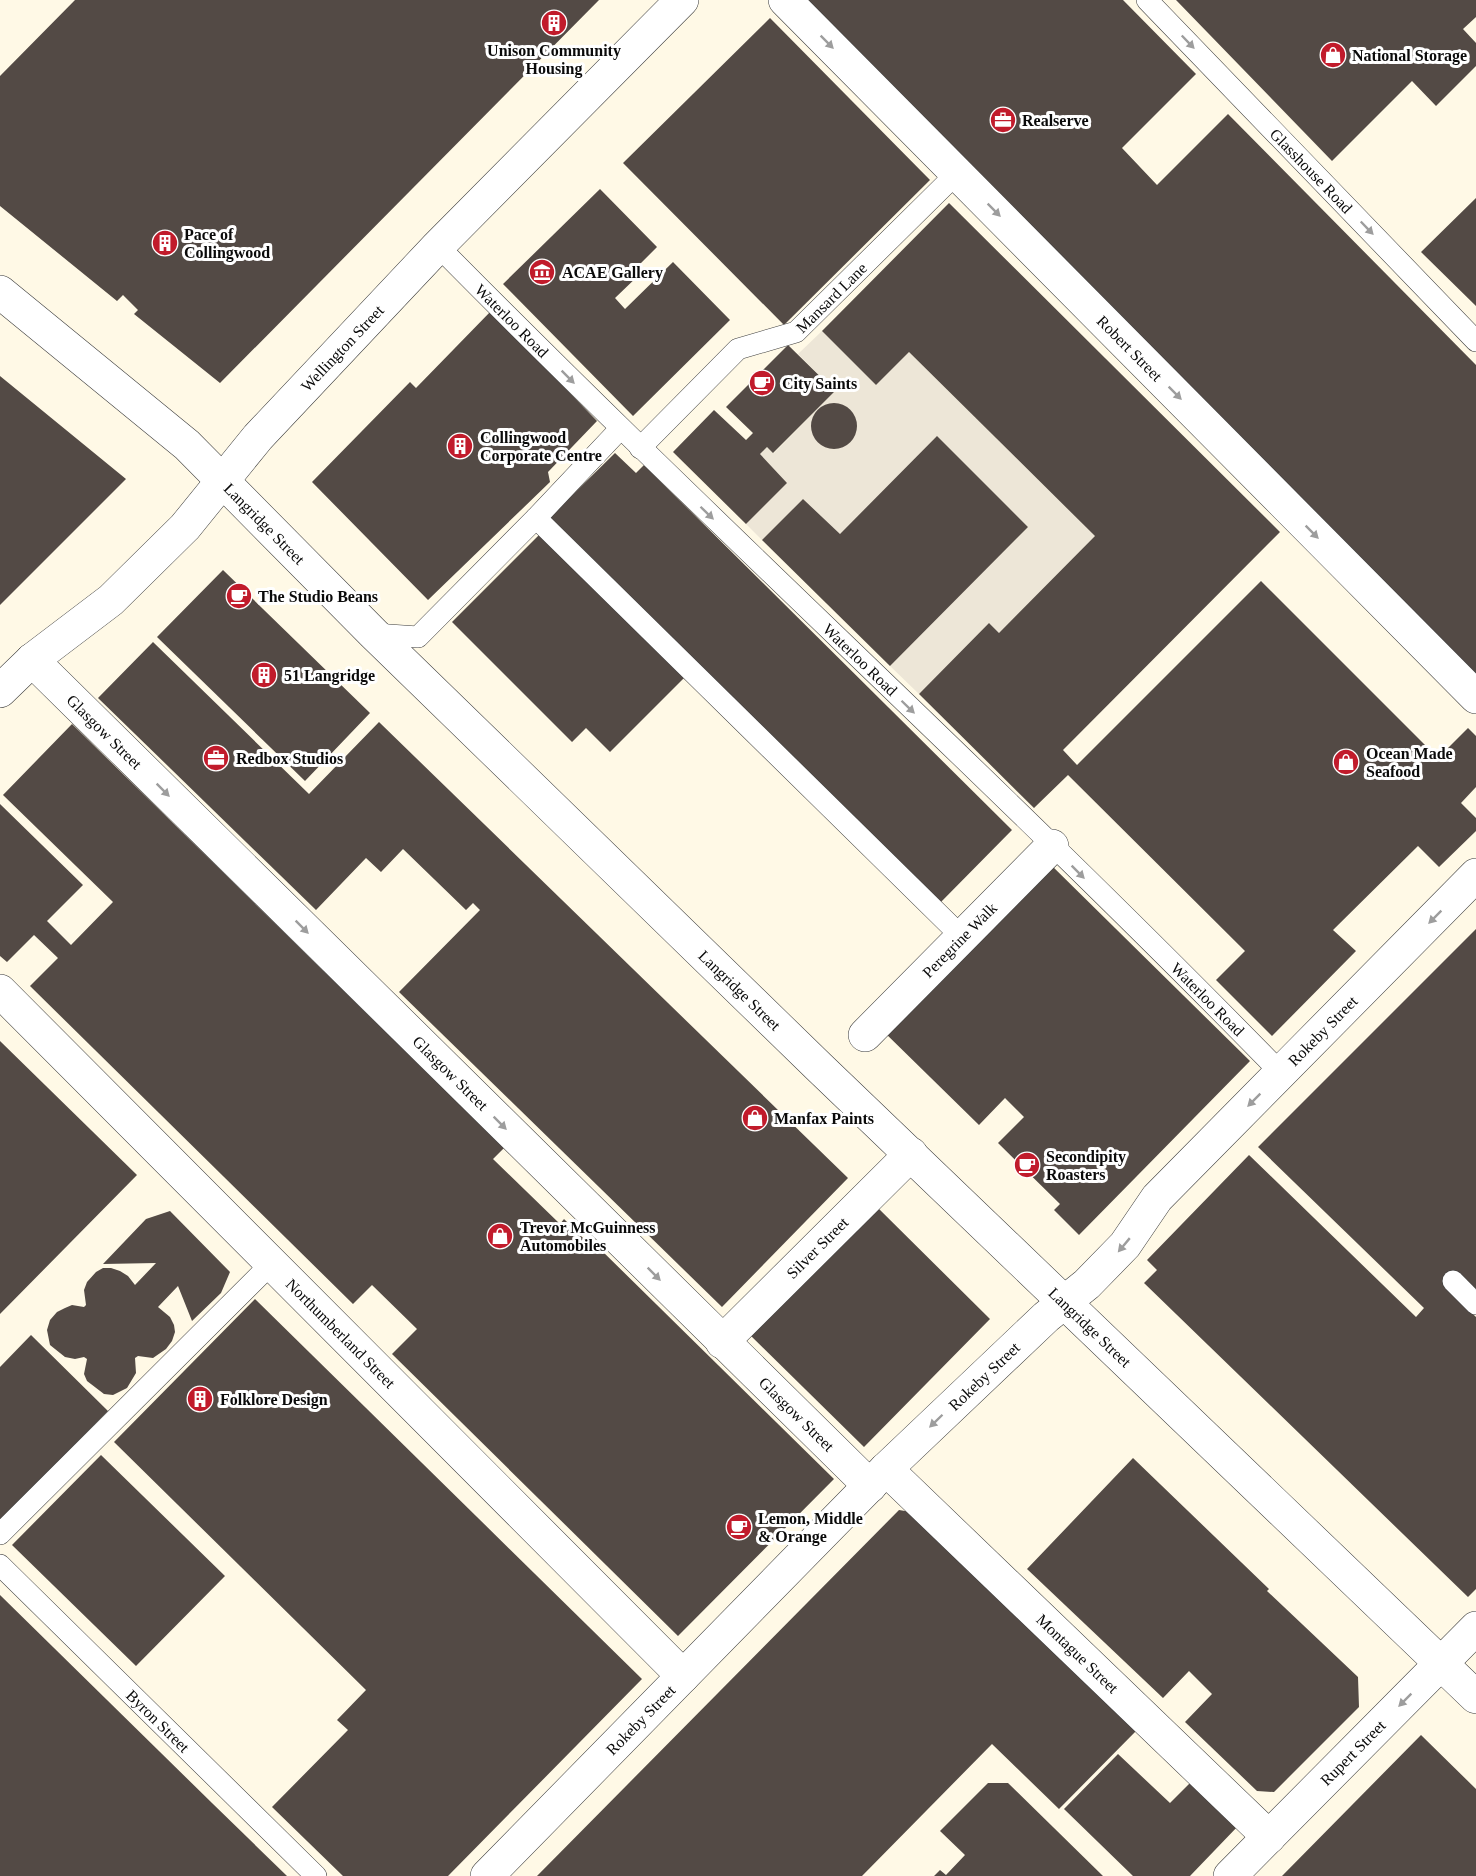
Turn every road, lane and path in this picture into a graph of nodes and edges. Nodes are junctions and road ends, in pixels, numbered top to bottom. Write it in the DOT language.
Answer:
graph roads {
  1 [pos="682,0"];
  2 [pos="786,0"];
  3 [pos="1147,0"];
  4 [pos="957,173"];
  5 [pos="438,246"];
  6 [pos="0,292"];
  7 [pos="1476,341"];
  8 [pos="620,429"];
  9 [pos="640,448"];
  10 [pos="223,480"];
  11 [pos="536,518"];
  12 [pos="374,634"];
  13 [pos="32,660"];
  14 [pos="0,691"];
  15 [pos="1476,697"];
  16 [pos="1052,846"];
  17 [pos="1476,875"];
  18 [pos="962,938"];
  19 [pos="0,991"];
  20 [pos="865,1035"];
  21 [pos="1281,1073"];
  22 [pos="910,1154"];
  23 [pos="271,1264"];
  24 [pos="1453,1281"];
  25 [pos="1063,1302"];
  26 [pos="1476,1304"];
  27 [pos="722,1342"];
  28 [pos="878,1478"];
  29 [pos="0,1533"];
  30 [pos="0,1565"];
  31 [pos="1476,1629"];
  32 [pos="1441,1664"];
  33 [pos="682,1676"];
  34 [pos="1476,1697"];
  35 [pos="1269,1837"];
  36 [pos="316,1876"];
  37 [pos="487,1876"];
  38 [pos="1230,1876"];
  1 -- 5 [label="street, Wellington Street"];
  2 -- 4 [label="street, Robert Street, one-way"];
  3 -- 7 [label="lane, Glasshouse Road, one-way"];
  4 -- 9 [label="lane, Mansard Lane"];
  4 -- 15 [label="street, Robert Street, one-way"];
  5 -- 8 [label="lane, Waterloo Road, one-way"];
  5 -- 10 [label="street, Wellington Street"];
  6 -- 10 [label="street, Langridge Street"];
  8 -- 9 [label="lane, Waterloo Road"];
  8 -- 11 [label="lane"];
  9 -- 16 [label="lane, Waterloo Road, one-way"];
  10 -- 12 [label="street, Langridge Street"];
  10 -- 13 [label="street, Wellington Street"];
  11 -- 12 [label="lane"];
  11 -- 18 [label="lane"];
  12 -- 22 [label="street, Langridge Street"];
  13 -- 14 [label="street, Wellington Street"];
  13 -- 27 [label="street, Glasgow Street, one-way"];
  16 -- 18 [label="street, Peregrine Walk"];
  16 -- 21 [label="lane, Waterloo Road, one-way"];
  17 -- 21 [label="street, Rokeby Street, one-way"];
  18 -- 20 [label="street, Peregrine Walk"];
  19 -- 23 [label="street, Northumberland Street"];
  21 -- 25 [label="street, Rokeby Street, one-way"];
  22 -- 25 [label="street, Langridge Street"];
  22 -- 27 [label="street, Silver Street"];
  23 -- 29 [label="lane"];
  23 -- 33 [label="street, Northumberland Street"];
  24 -- 26 [label="lane"];
  25 -- 28 [label="street, Rokeby Street, one-way"];
  25 -- 32 [label="street, Langridge Street"];
  27 -- 28 [label="street, Glasgow Street"];
  28 -- 33 [label="street, Rokeby Street"];
  28 -- 35 [label="street, Montague Street"];
  30 -- 36 [label="lane, Byron Street"];
  31 -- 32 [label="street, Rupert Street"];
  32 -- 34 [label="street, Langridge Street"];
  32 -- 35 [label="street, Rupert Street, one-way"];
  33 -- 37 [label="street, Rokeby Street"];
  35 -- 38 [label="street, Rupert Street"];
}
